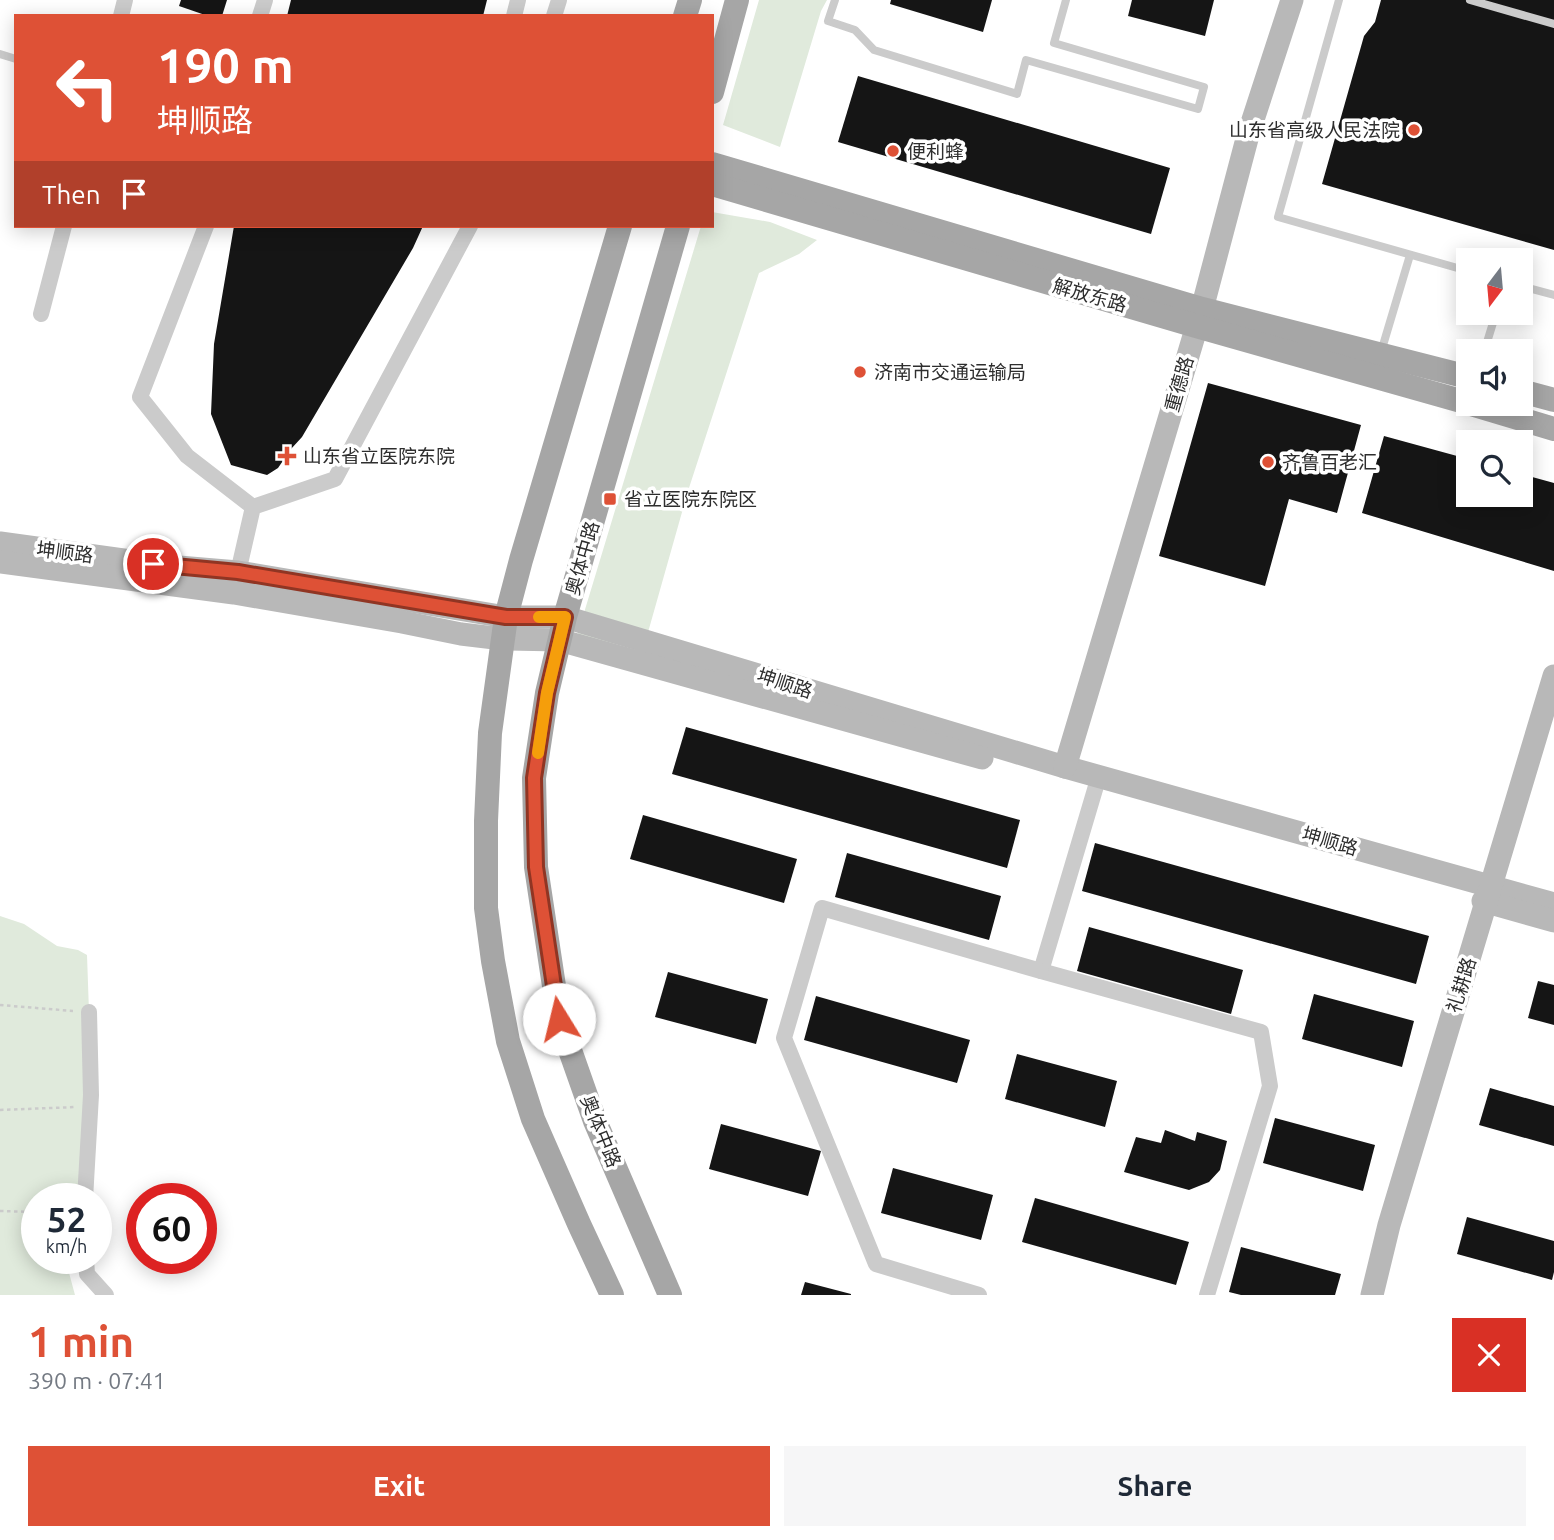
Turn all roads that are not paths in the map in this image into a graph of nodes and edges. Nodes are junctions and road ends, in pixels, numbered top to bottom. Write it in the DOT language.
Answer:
graph roads {
  1 [pos="737,0"];
  2 [pos="835,0"];
  3 [pos="1066,0"];
  4 [pos="1292,0"];
  5 [pos="1339,0"];
  6 [pos="1470,0"];
  7 [pos="1554,24"];
  8 [pos="714,85"];
  9 [pos="714,165"];
  10 [pos="714,185"];
  11 [pos="63,228"];
  12 [pos="205,228"];
  13 [pos="469,228"];
  14 [pos="619,228"];
  15 [pos="677,228"];
  16 [pos="1410,255"];
  17 [pos="1456,268"];
  18 [pos="1533,289"];
  19 [pos="1554,295"];
  20 [pos="41,314"];
  21 [pos="1199,318"];
  22 [pos="1380,355"];
  23 [pos="1456,374"];
  24 [pos="1533,394"];
  25 [pos="1456,400"];
  26 [pos="1554,400"];
  27 [pos="1510,416"];
  28 [pos="1554,429"];
  29 [pos="253,507"];
  30 [pos="0,543"];
  31 [pos="0,562"];
  32 [pos="236,582"];
  33 [pos="505,628"];
  34 [pos="562,629"];
  35 [pos="1554,676"];
  36 [pos="1065,767"];
  37 [pos="1097,783"];
  38 [pos="1488,894"];
  39 [pos="1554,904"];
  40 [pos="1554,921"];
  41 [pos="1041,971"];
  42 [pos="89,1012"];
  43 [pos="86,1183"];
  44 [pos="87,1274"];
  45 [pos="106,1295"];
  46 [pos="612,1295"];
  47 [pos="670,1295"];
  48 [pos="979,1295"];
  49 [pos="1207,1295"];
  50 [pos="1372,1295"];
  1 -- 8 [label="main road"];
  2 -- 3 [label="lane"];
  4 -- 21 [label="street, 重德路"];
  5 -- 16 [label="lane"];
  6 -- 7 [label="lane"];
  9 -- 21 [label="main road, 解放东路"];
  10 -- 21 [label="main road, 解放东路"];
  11 -- 20 [label="street"];
  12 -- 29 [label="street"];
  13 -- 29 [label="street"];
  14 -- 33 [label="main road"];
  15 -- 34 [label="main road, 奥体中路"];
  16 -- 17 [label="lane"];
  16 -- 22 [label="lane"];
  18 -- 19 [label="lane"];
  21 -- 22 [label="main road, 解放东路"];
  21 -- 25 [label="main road, 解放东路"];
  21 -- 36 [label="street, 重德路"];
  22 -- 23 [label="main road, 解放东路"];
  24 -- 26 [label="main road"];
  27 -- 28 [label="main road, 解放东路"];
  29 -- 32 [label="street"];
  30 -- 32 [label="street, 坤顺路"];
  31 -- 32 [label="street, 坤顺路"];
  32 -- 33 [label="street, 坤顺路"];
  33 -- 34 [label="street, 坤顺路"];
  33 -- 46 [label="main road"];
  34 -- 36 [label="street, 坤顺路"];
  34 -- 37 [label="street, 坤顺路"];
  34 -- 47 [label="main road, 奥体中路"];
  35 -- 38 [label="street, 礼耕路"];
  36 -- 37 [label="street, 坤顺路"];
  37 -- 38 [label="street, 坤顺路"];
  37 -- 41 [label="street"];
  38 -- 39 [label="street, 坤顺路"];
  38 -- 40 [label="street, 坤顺路"];
  38 -- 50 [label="street, 礼耕路"];
  41 -- 48 [label="street"];
  41 -- 49 [label="street"];
  42 -- 43 [label="street"];
  44 -- 45 [label="street"];
}
